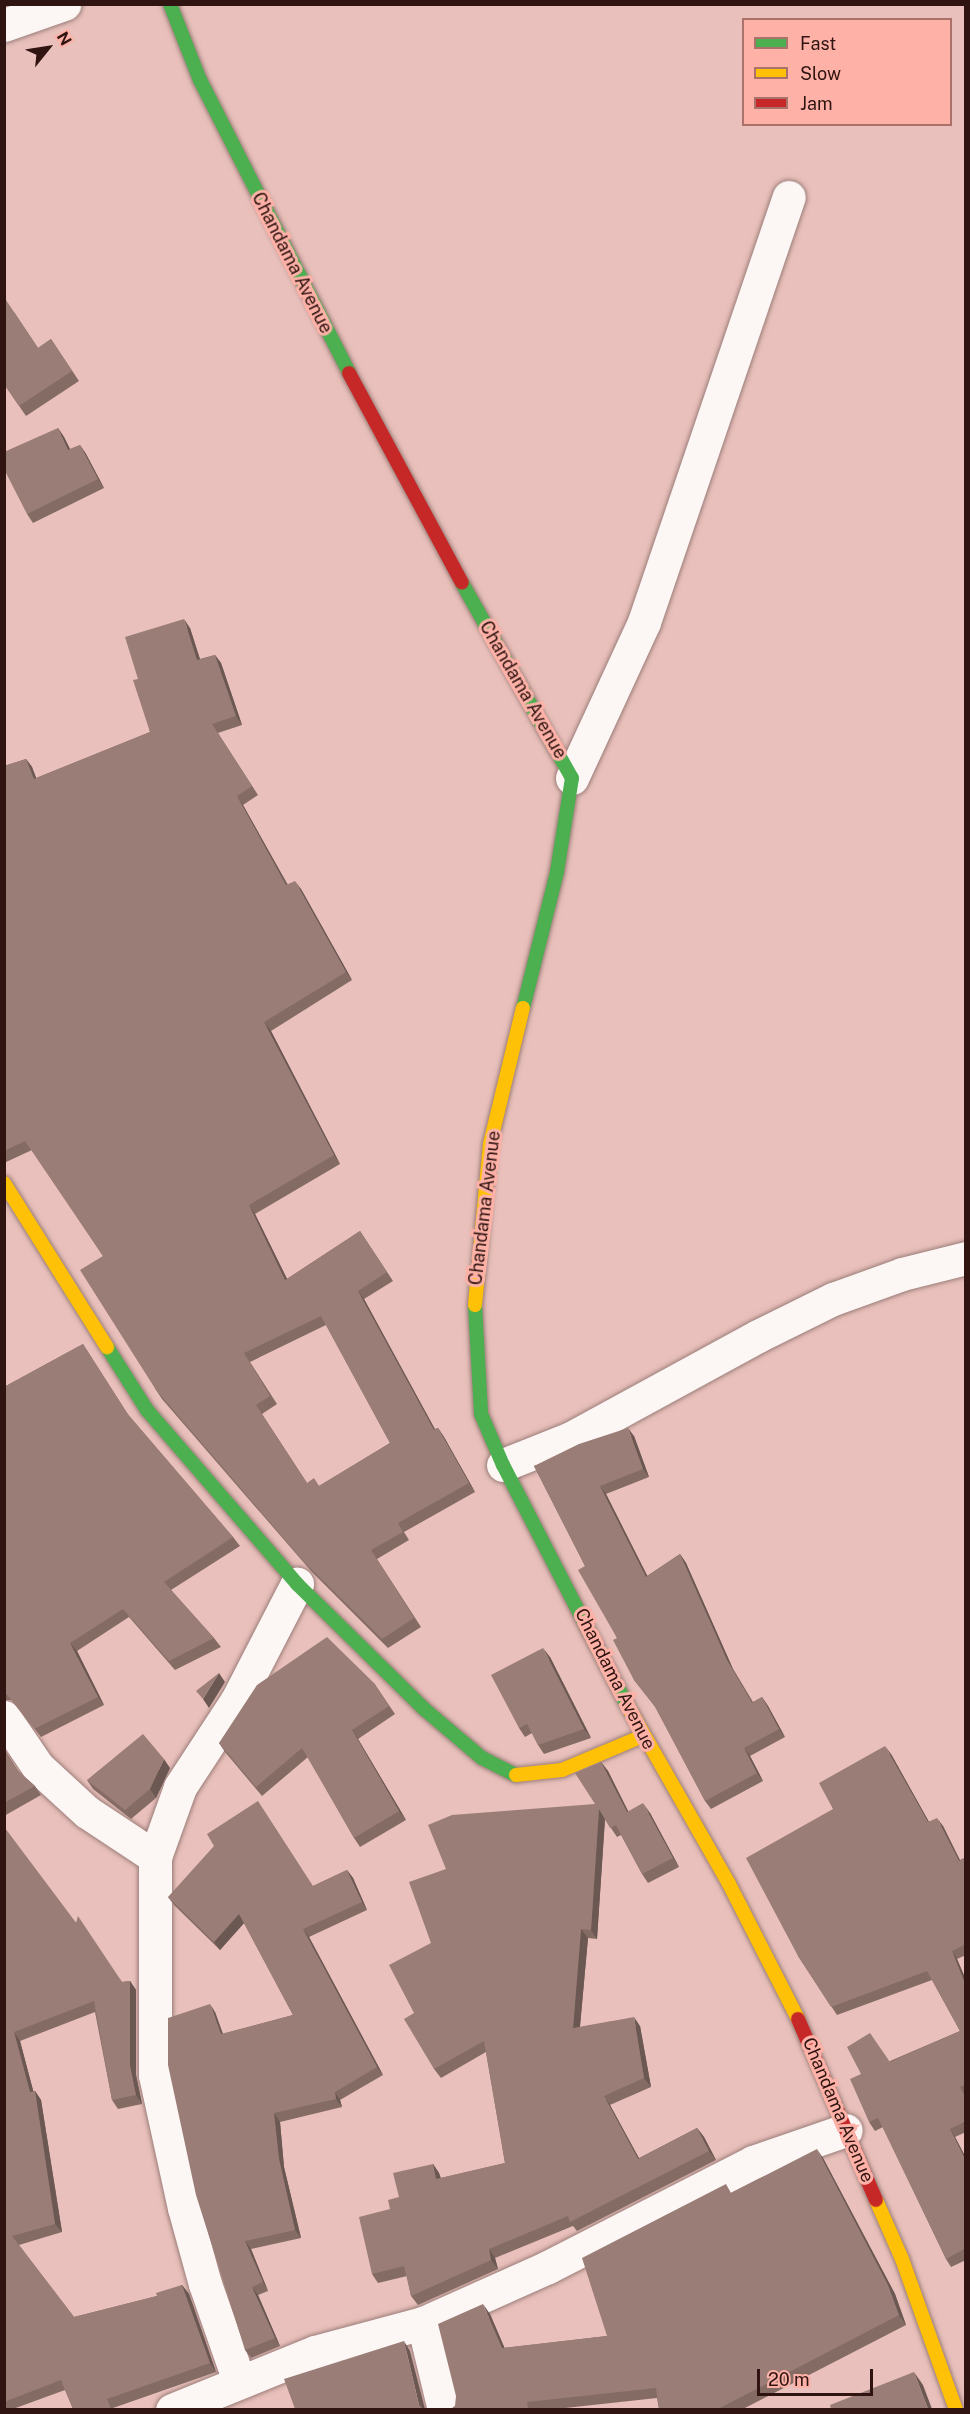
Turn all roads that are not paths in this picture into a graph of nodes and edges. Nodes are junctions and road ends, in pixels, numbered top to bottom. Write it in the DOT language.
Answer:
graph roads {
  1 [pos="64,4"];
  2 [pos="170,4"];
  3 [pos="4,25"];
  4 [pos="789,197"];
  5 [pos="572,777"];
  6 [pos="4,1183"];
  7 [pos="966,1258"];
  8 [pos="503,1465"];
  9 [pos="297,1584"];
  10 [pos="4,1717"];
  11 [pos="643,1736"];
  12 [pos="155,1857"];
  13 [pos="846,2130"];
  14 [pos="423,2323"];
  15 [pos="239,2381"];
  16 [pos="172,2409"];
  17 [pos="444,2409"];
  18 [pos="956,2409"];
  1 -- 3 [label="street"];
  2 -- 5 [label="street, Chandama Avenue"];
  4 -- 5 [label="street"];
  5 -- 8 [label="street, Chandama Avenue"];
  6 -- 9 [label="street"];
  7 -- 8 [label="street"];
  8 -- 11 [label="street, Chandama Avenue"];
  9 -- 11 [label="street"];
  9 -- 12 [label="street"];
  10 -- 12 [label="street"];
  11 -- 13 [label="street, Chandama Avenue"];
  12 -- 15 [label="street"];
  13 -- 14 [label="street"];
  13 -- 18 [label="street, Chandama Avenue"];
  14 -- 15 [label="street"];
  14 -- 17 [label="street"];
  15 -- 16 [label="street"];
}
